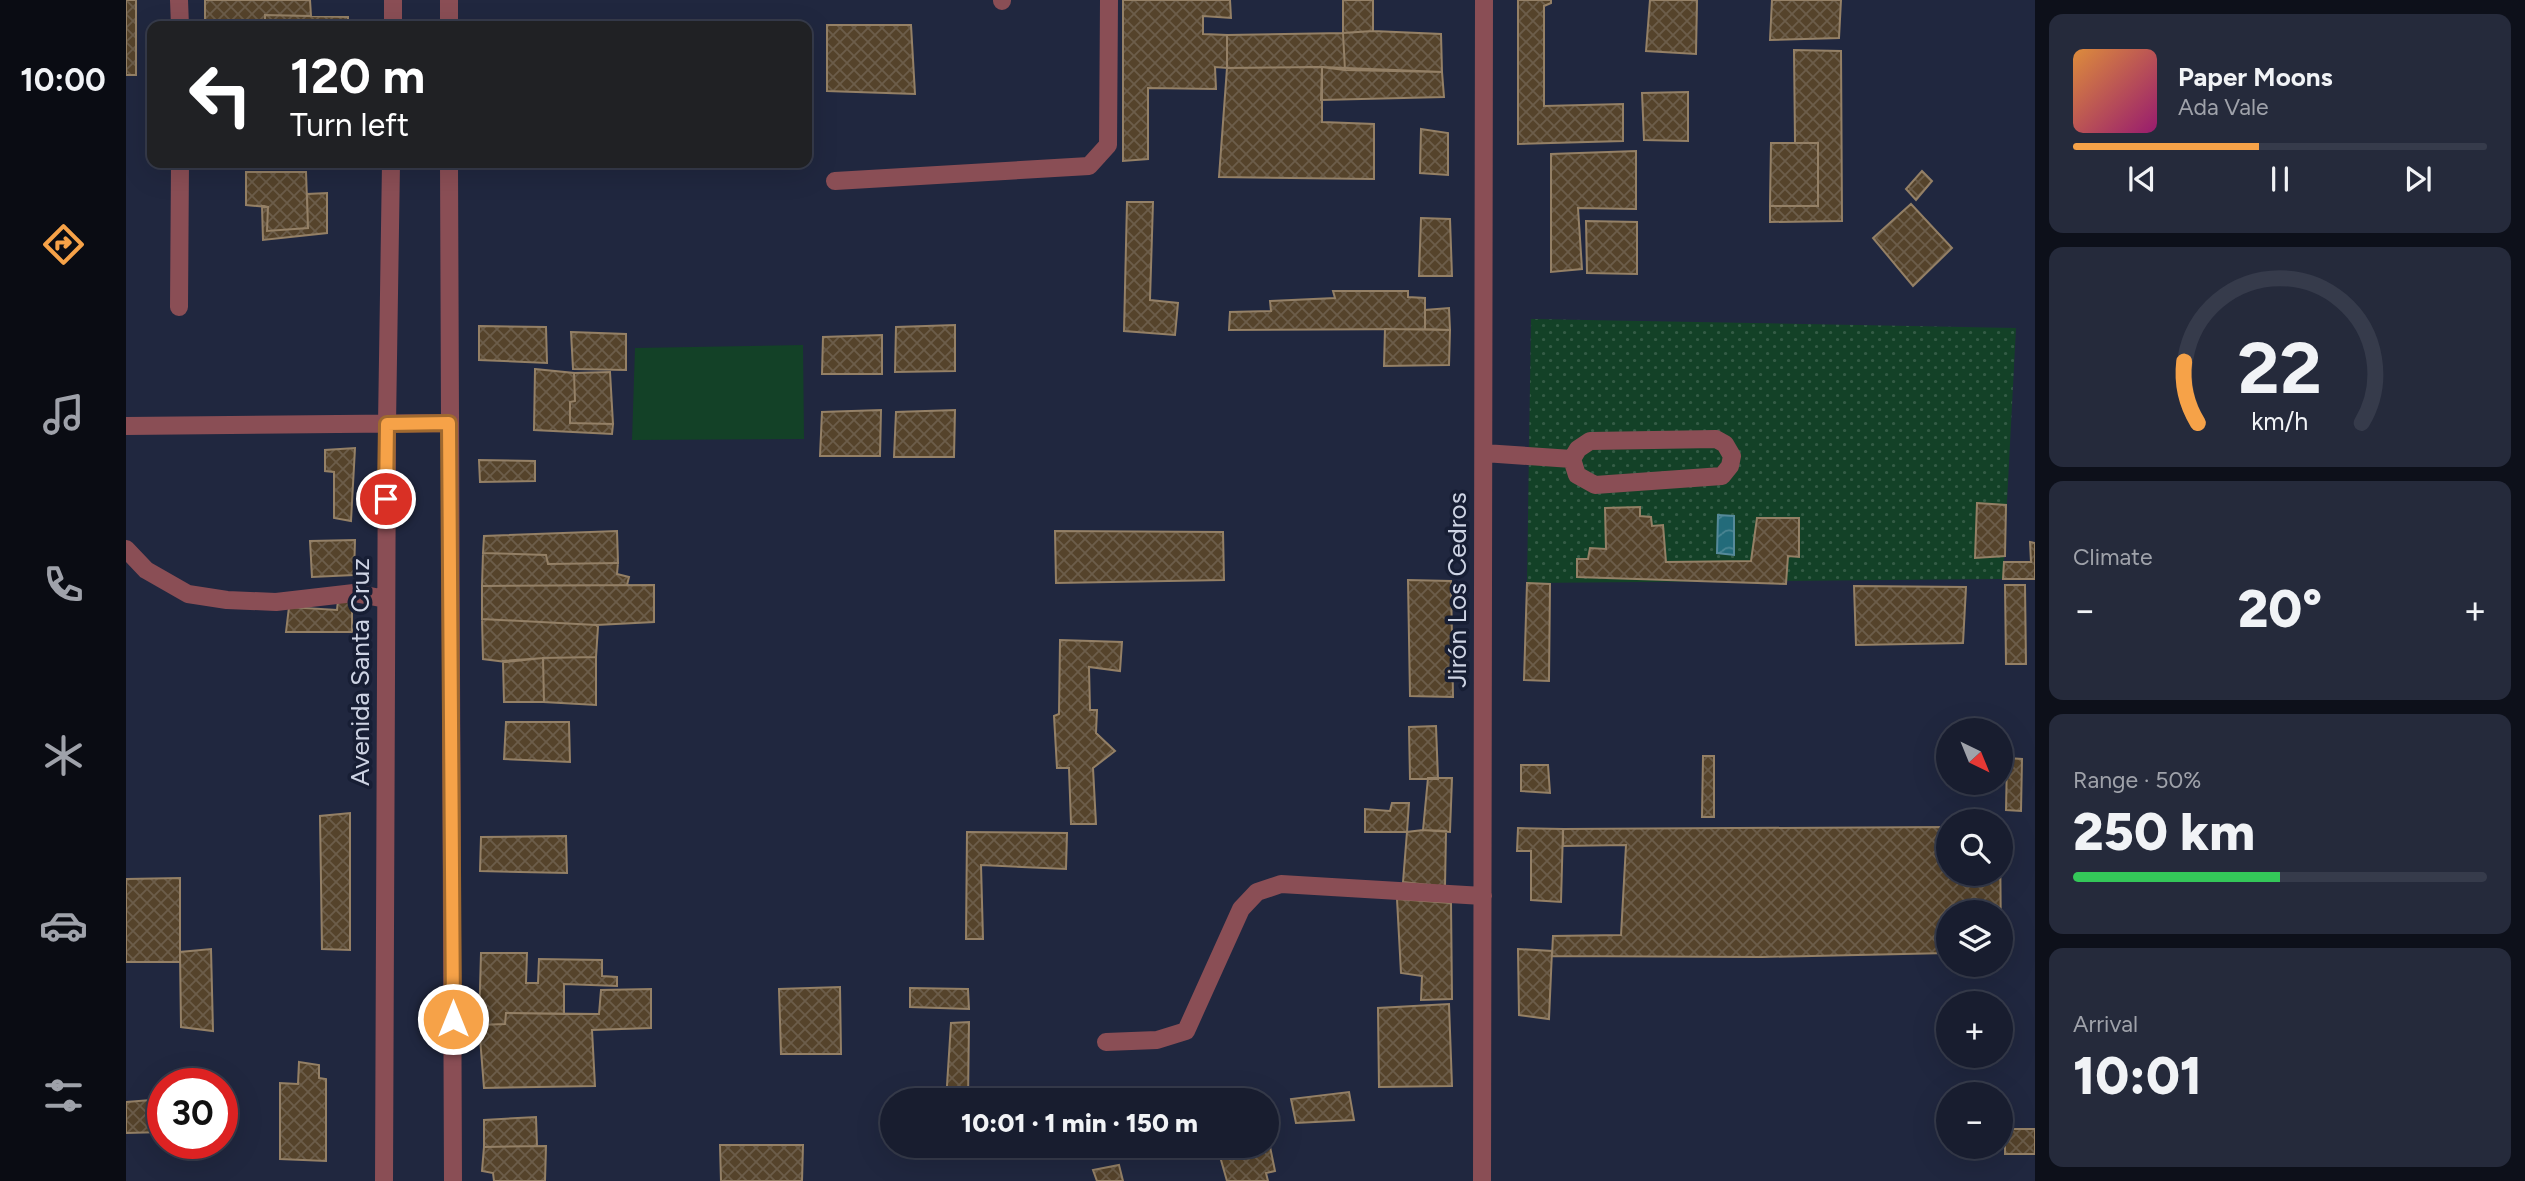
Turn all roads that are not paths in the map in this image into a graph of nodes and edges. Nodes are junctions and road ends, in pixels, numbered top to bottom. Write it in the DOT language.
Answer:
graph roads {
  1 [pos="179,0"];
  2 [pos="393,0"];
  3 [pos="450,0"];
  4 [pos="1109,0"];
  5 [pos="1484,0"];
  6 [pos="180,21"];
  7 [pos="393,21"];
  8 [pos="450,21"];
  9 [pos="180,168"];
  10 [pos="391,168"];
  11 [pos="450,168"];
  12 [pos="835,181"];
  13 [pos="179,307"];
  14 [pos="449,423"];
  15 [pos="387,424"];
  16 [pos="126,426"];
  17 [pos="1484,453"];
  18 [pos="1572,459"];
  19 [pos="126,549"];
  20 [pos="386,599"];
  21 [pos="1483,896"];
  22 [pos="1106,1042"];
  23 [pos="384,1181"];
  24 [pos="453,1181"];
  25 [pos="1482,1181"];
  1 -- 6 [label="street"];
  2 -- 7 [label="street"];
  3 -- 8 [label="street"];
  4 -- 12 [label="street"];
  5 -- 17 [label="street, Jirón Los Cedros"];
  9 -- 13 [label="street"];
  10 -- 15 [label="street, Avenida Santa Cruz"];
  11 -- 14 [label="street"];
  14 -- 15 [label="street"];
  14 -- 24 [label="street"];
  15 -- 16 [label="street"];
  15 -- 20 [label="street, Avenida Santa Cruz"];
  17 -- 18 [label="street"];
  17 -- 21 [label="street, Jirón Los Cedros"];
  18 -- 18 [label="street"];
  19 -- 20 [label="street"];
  20 -- 23 [label="street, Avenida Santa Cruz"];
  21 -- 22 [label="street"];
  21 -- 25 [label="street, Jirón Los Cedros"];
}
